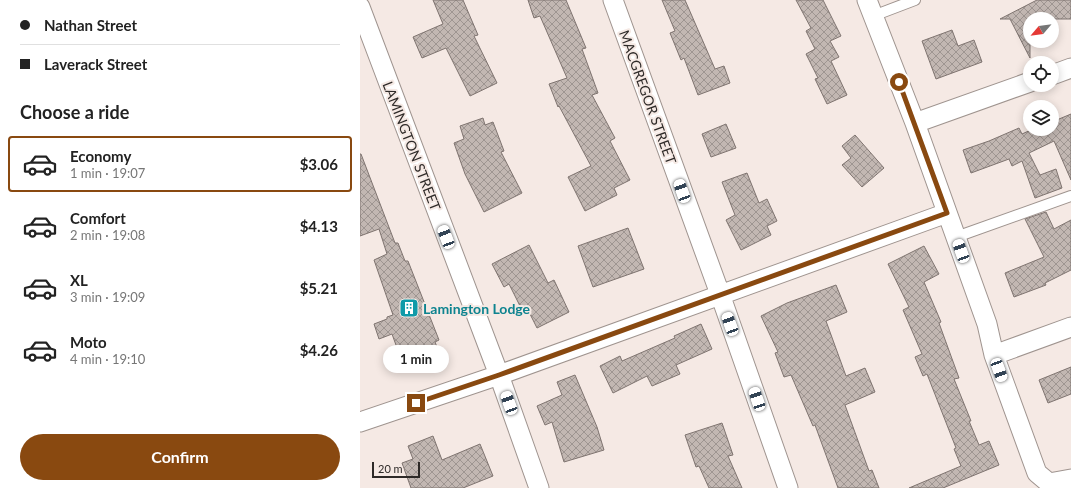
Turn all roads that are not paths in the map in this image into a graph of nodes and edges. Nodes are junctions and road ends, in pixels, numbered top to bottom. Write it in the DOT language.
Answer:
graph roads {
  1 [pos="613,0"];
  2 [pos="915,0"];
  3 [pos="360,7"];
  4 [pos="870,8"];
  5 [pos="1071,68"];
  6 [pos="1059,72"];
  7 [pos="1023,84"];
  8 [pos="915,122"];
  9 [pos="1071,196"];
  10 [pos="947,213"];
  11 [pos="956,237"];
  12 [pos="720,294"];
  13 [pos="1071,327"];
  14 [pos="994,355"];
  15 [pos="499,375"];
  16 [pos="360,422"];
  17 [pos="1071,479"];
  18 [pos="539,488"];
  19 [pos="788,488"];
  1 -- 12 [label="street, MACGREGOR STREET"];
  2 -- 4 [label="lane"];
  3 -- 15 [label="street, LAMINGTON STREET"];
  4 -- 8 [label="street"];
  5 -- 6 [label="street"];
  7 -- 8 [label="street"];
  8 -- 10 [label="street"];
  9 -- 11 [label="lane"];
  10 -- 11 [label="street"];
  10 -- 12 [label="street"];
  11 -- 14 [label="street"];
  12 -- 15 [label="street"];
  12 -- 19 [label="street, MACGREGOR STREET"];
  13 -- 14 [label="street"];
  14 -- 17 [label="street"];
  15 -- 16 [label="street"];
  15 -- 18 [label="street, LAMINGTON STREET"];
}
